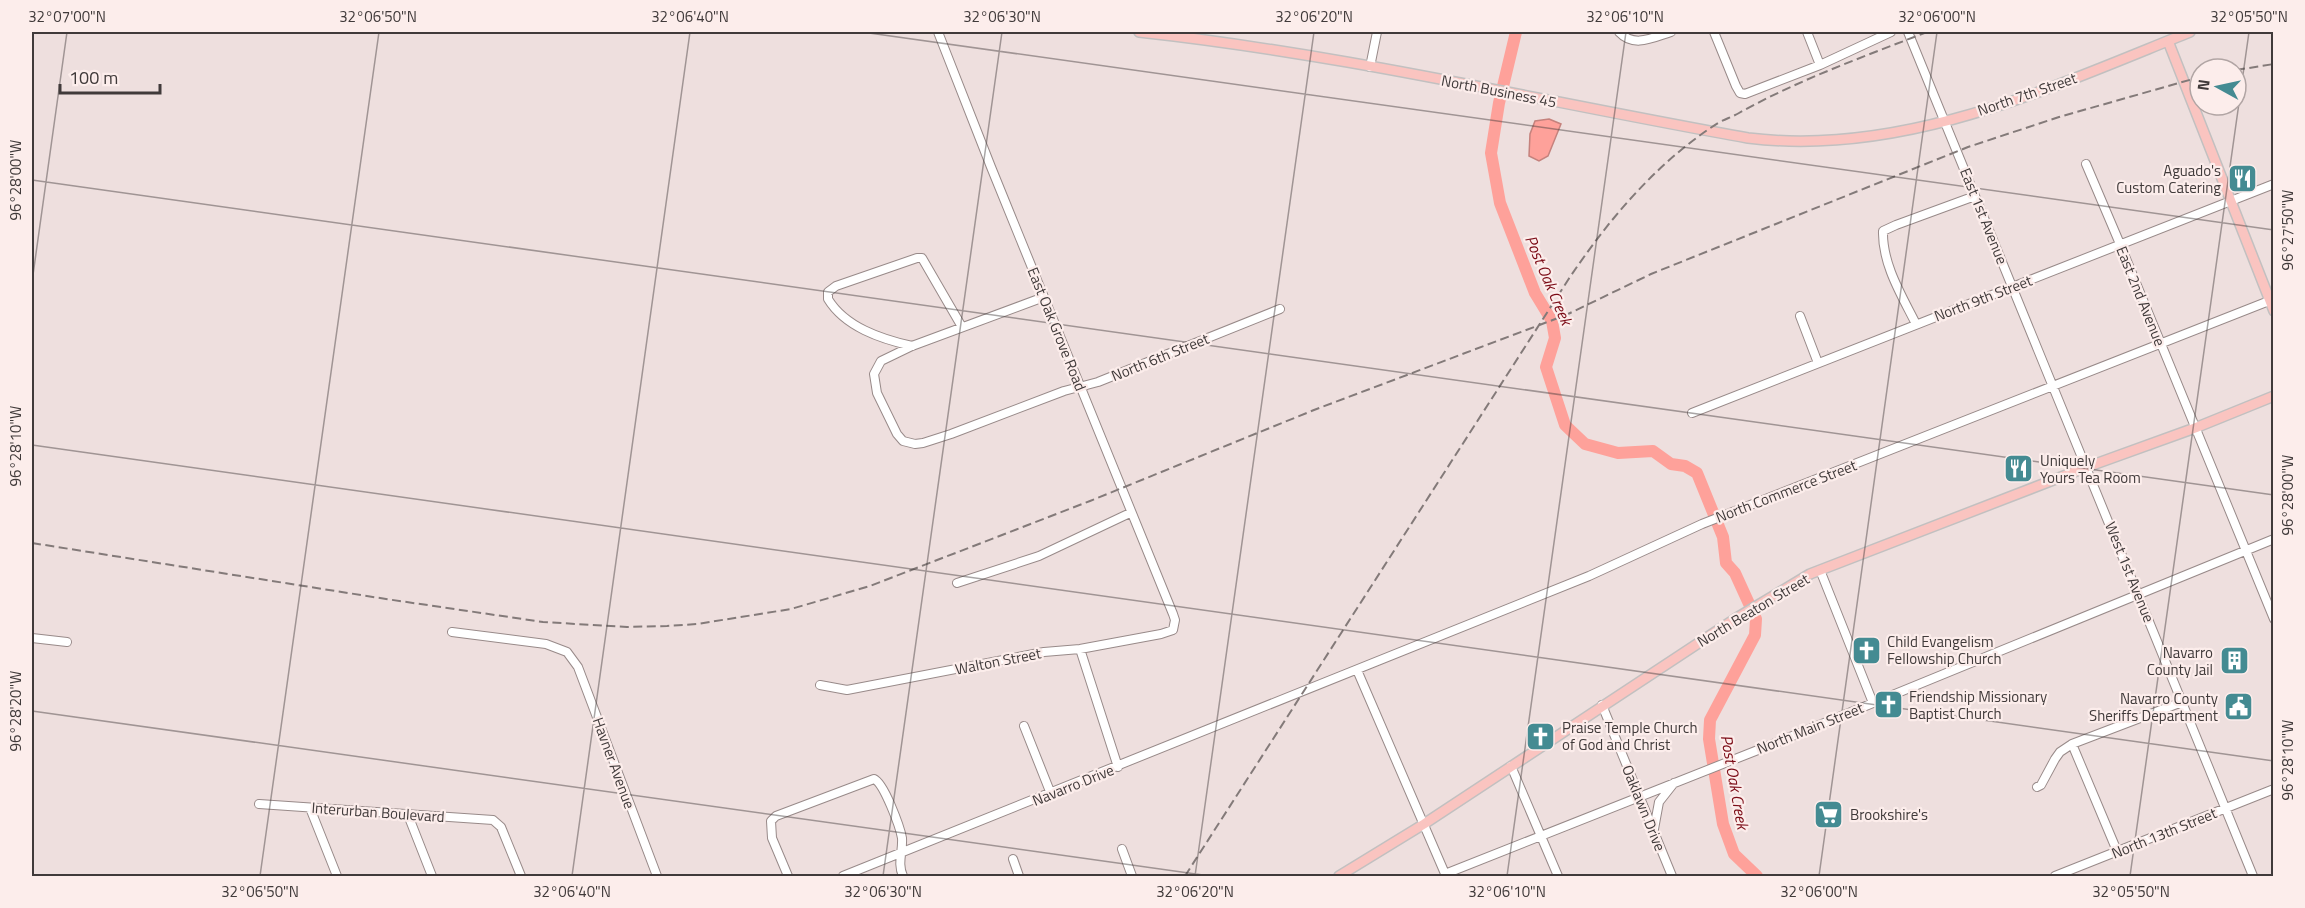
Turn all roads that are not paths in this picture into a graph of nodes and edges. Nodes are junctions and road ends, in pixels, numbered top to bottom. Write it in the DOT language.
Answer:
graph roads {
  1 [pos="938,32"];
  2 [pos="1139,32"];
  3 [pos="1377,32"];
  4 [pos="1619,32"];
  5 [pos="1671,32"];
  6 [pos="1714,32"];
  7 [pos="1807,32"];
  8 [pos="1891,32"];
  9 [pos="1908,32"];
  10 [pos="2190,32"];
  11 [pos="2168,40"];
  12 [pos="1820,65"];
  13 [pos="1370,67"];
  14 [pos="1944,121"];
  15 [pos="1859,138"];
  16 [pos="2086,164"];
  17 [pos="2274,184"];
  18 [pos="1976,196"];
  19 [pos="2230,202"];
  20 [pos="2120,244"];
  21 [pos="2013,287"];
  22 [pos="1044,297"];
  23 [pos="2272,300"];
  24 [pos="1280,309"];
  25 [pos="2274,311"];
  26 [pos="1800,316"];
  27 [pos="1916,324"];
  28 [pos="962,327"];
  29 [pos="2161,344"];
  30 [pos="912,346"];
  31 [pos="1818,363"];
  32 [pos="2053,385"];
  33 [pos="1081,387"];
  34 [pos="2274,396"];
  35 [pos="1692,412"];
  36 [pos="2195,428"];
  37 [pos="2087,467"];
  38 [pos="1131,513"];
  39 [pos="2274,539"];
  40 [pos="2246,550"];
  41 [pos="1820,570"];
  42 [pos="957,583"];
  43 [pos="2139,595"];
  44 [pos="2274,619"];
  45 [pos="1175,627"];
  46 [pos="452,632"];
  47 [pos="32,638"];
  48 [pos="67,642"];
  49 [pos="1080,649"];
  50 [pos="1357,670"];
  51 [pos="820,685"];
  52 [pos="1303,692"];
  53 [pos="2182,702"];
  54 [pos="1873,703"];
  55 [pos="1602,705"];
  56 [pos="1024,726"];
  57 [pos="2072,744"];
  58 [pos="1511,766"];
  59 [pos="1118,767"];
  60 [pos="1674,783"];
  61 [pos="2037,787"];
  62 [pos="2274,789"];
  63 [pos="1051,794"];
  64 [pos="1640,796"];
  65 [pos="259,804"];
  66 [pos="310,808"];
  67 [pos="2226,808"];
  68 [pos="408,815"];
  69 [pos="1424,824"];
  70 [pos="1654,833"];
  71 [pos="1542,836"];
  72 [pos="1122,849"];
  73 [pos="2117,851"];
  74 [pos="901,854"];
  75 [pos="1013,859"];
  76 [pos="1446,875"];
  77 [pos="337,876"];
  78 [pos="432,876"];
  79 [pos="520,876"];
  80 [pos="657,876"];
  81 [pos="788,876"];
  82 [pos="843,876"];
  83 [pos="903,876"];
  84 [pos="1019,876"];
  85 [pos="1132,876"];
  86 [pos="1339,876"];
  87 [pos="1558,876"];
  88 [pos="1672,876"];
  89 [pos="2055,876"];
  90 [pos="2253,876"];
  1 -- 22 [label="street, East Oak Grove Road"];
  2 -- 13 [label="main road, North Business 45"];
  3 -- 13 [label="street"];
  4 -- 5 [label="street"];
  6 -- 12 [label="street"];
  7 -- 12 [label="street"];
  8 -- 12 [label="street"];
  9 -- 14 [label="street, East 1st Avenue"];
  10 -- 11 [label="main road, North 7th Street"];
  11 -- 14 [label="main road, North 7th Street"];
  11 -- 19 [label="main road"];
  13 -- 15 [label="main road, North Business 45"];
  14 -- 15 [label="main road, North 7th Street"];
  14 -- 18 [label="street, East 1st Avenue"];
  16 -- 20 [label="street, East 2nd Avenue"];
  17 -- 19 [label="street, North 9th Street"];
  18 -- 21 [label="street, East 1st Avenue"];
  18 -- 27 [label="street"];
  19 -- 20 [label="street, North 9th Street"];
  19 -- 23 [label="main road"];
  20 -- 21 [label="street, North 9th Street"];
  20 -- 29 [label="street, East 2nd Avenue"];
  21 -- 27 [label="street, North 9th Street"];
  21 -- 32 [label="street, East 1st Avenue"];
  22 -- 28 [label="street"];
  22 -- 33 [label="street, East Oak Grove Road"];
  23 -- 25 [label="main road"];
  23 -- 29 [label="street, North Commerce Street"];
  24 -- 33 [label="street, North 6th Street"];
  26 -- 31 [label="street"];
  27 -- 31 [label="street, North 9th Street"];
  28 -- 30 [label="street"];
  28 -- 30 [label="street"];
  29 -- 32 [label="street, North Commerce Street"];
  29 -- 36 [label="street, East 2nd Avenue"];
  30 -- 33 [label="street, North 6th Street"];
  31 -- 35 [label="street, North 9th Street"];
  32 -- 37 [label="street, East 1st Avenue"];
  32 -- 50 [label="street, North Commerce Street"];
  33 -- 38 [label="street, East Oak Grove Road"];
  34 -- 36 [label="main road, North Beaton Street"];
  36 -- 37 [label="main road, North Beaton Street"];
  36 -- 40 [label="street, East 2nd Avenue"];
  37 -- 41 [label="main road, North Beaton Street"];
  37 -- 43 [label="street, West 1st Avenue"];
  38 -- 42 [label="street"];
  38 -- 45 [label="street, East Oak Grove Road"];
  39 -- 40 [label="street, North Main Street"];
  40 -- 43 [label="street, North Main Street"];
  40 -- 44 [label="street, East 2nd Avenue"];
  41 -- 54 [label="street"];
  41 -- 55 [label="main road, North Beaton Street"];
  43 -- 53 [label="street, West 1st Avenue"];
  43 -- 54 [label="street, North Main Street"];
  45 -- 49 [label="street, Walton Street"];
  46 -- 80 [label="street, Havner Avenue"];
  47 -- 48 [label="street"];
  49 -- 51 [label="street, Walton Street"];
  49 -- 59 [label="street"];
  50 -- 52 [label="street, North Commerce Street"];
  50 -- 69 [label="street"];
  52 -- 59 [label="street, Navarro Drive"];
  53 -- 57 [label="street"];
  53 -- 67 [label="street, West 1st Avenue"];
  54 -- 60 [label="street, North Main Street"];
  55 -- 58 [label="main road, North Beaton Street"];
  55 -- 64 [label="street, Oaklawn Drive"];
  56 -- 63 [label="street"];
  57 -- 61 [label="street"];
  57 -- 73 [label="street"];
  58 -- 69 [label="main road, North Beaton Street"];
  58 -- 71 [label="street"];
  59 -- 63 [label="street, Navarro Drive"];
  60 -- 64 [label="street, North Main Street"];
  60 -- 70 [label="street"];
  62 -- 67 [label="street, North 13th Street"];
  63 -- 74 [label="street, Navarro Drive"];
  64 -- 70 [label="street, Oaklawn Drive"];
  64 -- 71 [label="street, North Main Street"];
  65 -- 66 [label="street, Interurban Boulevard"];
  66 -- 68 [label="street, Interurban Boulevard"];
  66 -- 77 [label="street"];
  67 -- 73 [label="street, North 13th Street"];
  67 -- 90 [label="street, West 1st Avenue"];
  68 -- 78 [label="street"];
  68 -- 79 [label="street, Interurban Boulevard"];
  69 -- 76 [label="street"];
  69 -- 86 [label="main road, North Beaton Street"];
  70 -- 88 [label="street, Oaklawn Drive"];
  71 -- 76 [label="street, North Main Street"];
  71 -- 87 [label="street"];
  72 -- 85 [label="street"];
  73 -- 89 [label="street, North 13th Street"];
  74 -- 81 [label="street"];
  74 -- 82 [label="street, Navarro Drive"];
  74 -- 83 [label="street"];
  75 -- 84 [label="street"];
}
